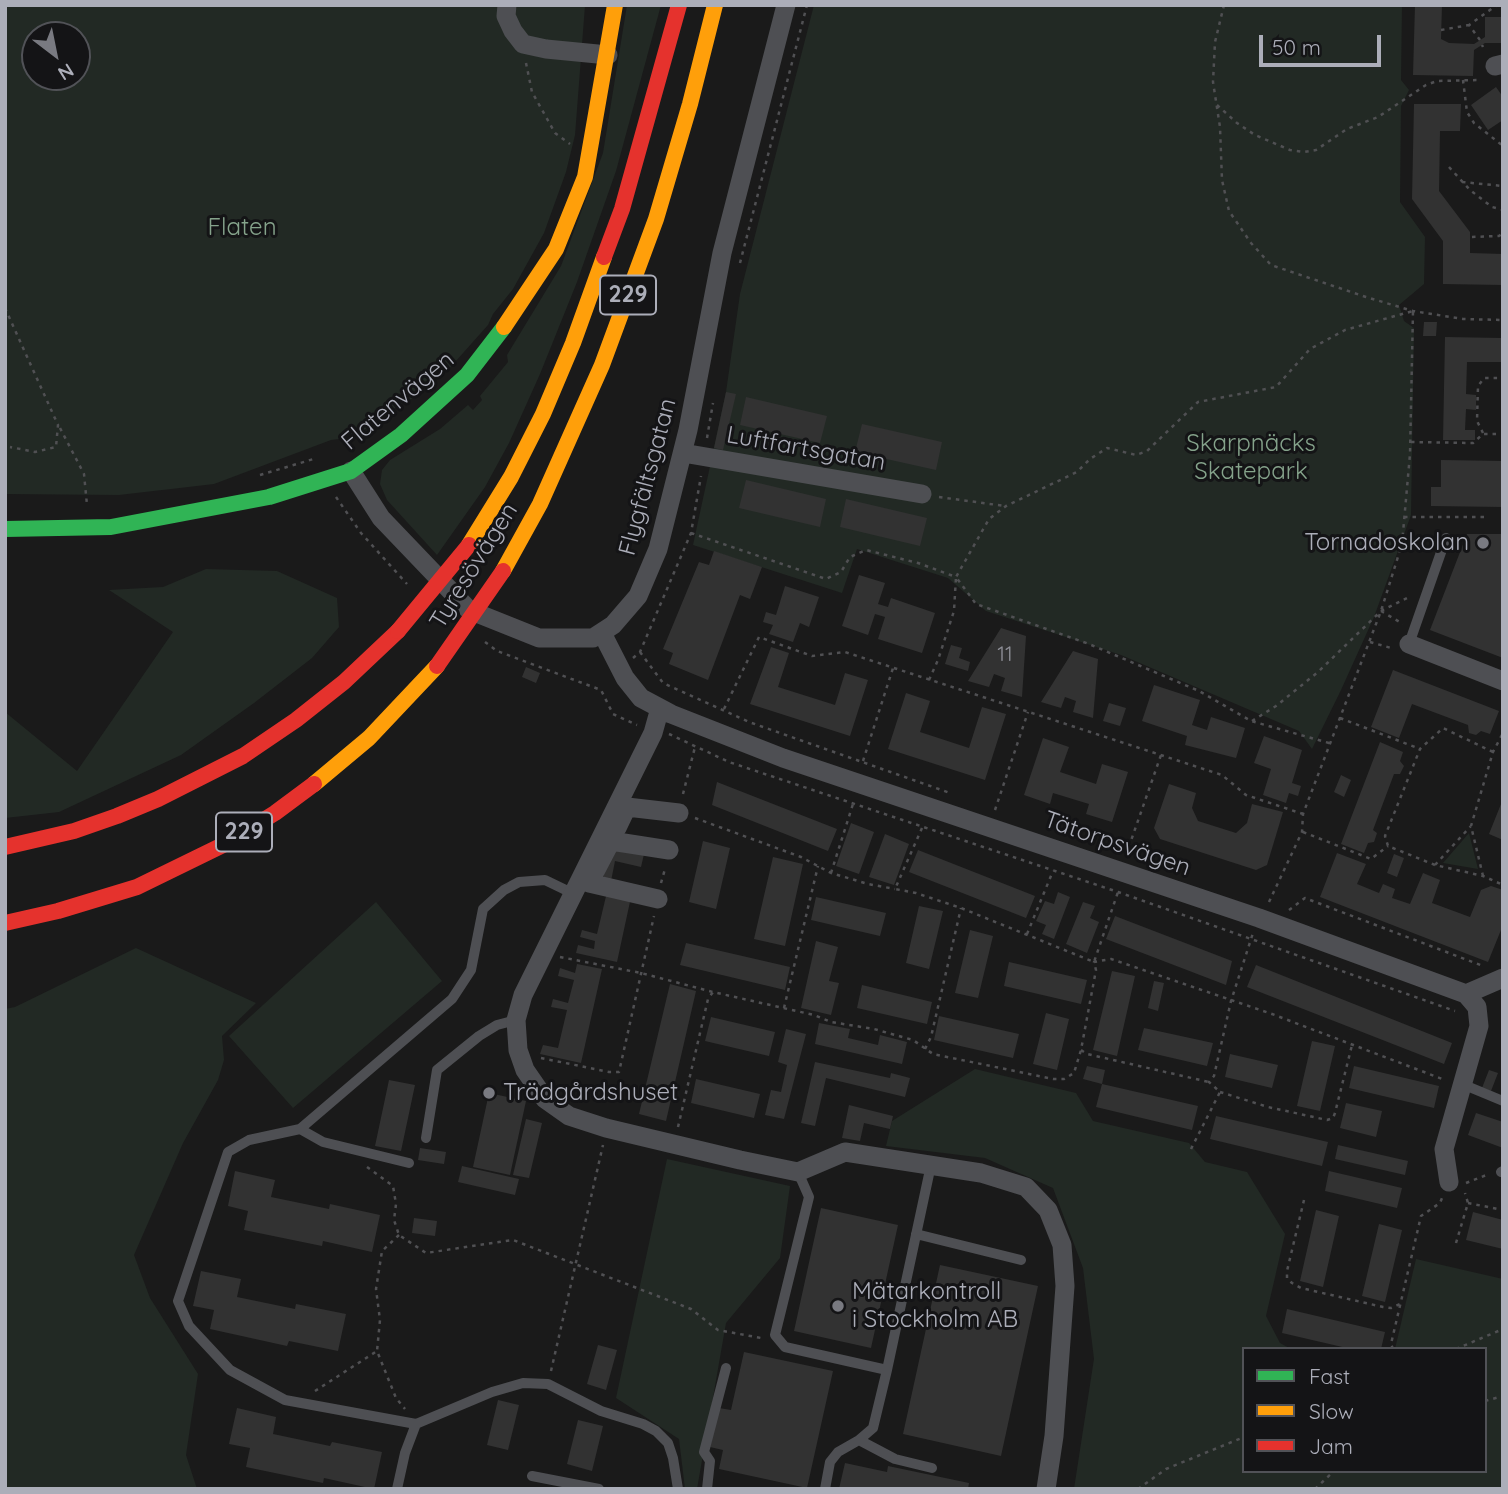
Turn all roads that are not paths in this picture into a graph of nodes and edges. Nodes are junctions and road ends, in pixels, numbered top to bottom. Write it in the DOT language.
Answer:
graph roads {
  1 [pos="506,5"];
  2 [pos="615,5"];
  3 [pos="679,5"];
  4 [pos="715,5"];
  5 [pos="786,5"];
  6 [pos="608,55"];
  7 [pos="683,453"];
  8 [pos="351,471"];
  9 [pos="922,494"];
  10 [pos="5,529"];
  11 [pos="1446,538"];
  12 [pos="602,633"];
  13 [pos="1409,644"];
  14 [pos="1503,681"];
  15 [pos="660,708"];
  16 [pos="679,813"];
  17 [pos="611,841"];
  18 [pos="5,848"];
  19 [pos="669,850"];
  20 [pos="574,894"];
  21 [pos="658,899"];
  22 [pos="5,923"];
  23 [pos="1498,974"];
  24 [pos="1471,1001"];
  25 [pos="516,1020"];
  26 [pos="1462,1084"];
  27 [pos="1503,1101"];
  28 [pos="300,1129"];
  29 [pos="426,1138"];
  30 [pos="409,1163"];
  31 [pos="931,1165"];
  32 [pos="798,1172"];
  33 [pos="1449,1182"];
  34 [pos="916,1234"];
  35 [pos="1021,1260"];
  36 [pos="726,1368"];
  37 [pos="887,1370"];
  38 [pos="416,1424"];
  39 [pos="859,1440"];
  40 [pos="932,1468"];
  41 [pos="532,1475"];
  42 [pos="397,1489"];
  43 [pos="599,1489"];
  44 [pos="678,1489"];
  45 [pos="707,1489"];
  46 [pos="825,1489"];
  47 [pos="1046,1489"];
  1 -- 6 [label="street"];
  2 -- 6 [label="main road, Flatenvägen"];
  3 -- 18 [label="main road, Tyresövägen / 229, bridge"];
  4 -- 22 [label="main road, Tyresövägen / 229, bridge"];
  5 -- 7 [label="street, Flygfältsgatan"];
  6 -- 8 [label="main road, Flatenvägen"];
  7 -- 9 [label="street, Luftfartsgatan"];
  7 -- 12 [label="street, Flygfältsgatan"];
  8 -- 10 [label="main road, Flatenvägen"];
  8 -- 12 [label="street"];
  11 -- 13 [label="lane"];
  12 -- 15 [label="street, Tätorpsvägen"];
  13 -- 14 [label="street"];
  15 -- 20 [label="street"];
  15 -- 24 [label="street, Tätorpsvägen"];
  16 -- 17 [label="street"];
  17 -- 19 [label="street"];
  17 -- 21 [label="street"];
  20 -- 25 [label="street"];
  20 -- 28 [label="lane"];
  23 -- 24 [label="street"];
  24 -- 26 [label="street"];
  25 -- 29 [label="lane"];
  25 -- 32 [label="street"];
  26 -- 27 [label="lane"];
  26 -- 33 [label="street"];
  28 -- 30 [label="lane"];
  28 -- 38 [label="lane"];
  31 -- 32 [label="street"];
  31 -- 34 [label="lane"];
  31 -- 47 [label="street"];
  32 -- 37 [label="lane"];
  34 -- 35 [label="lane"];
  34 -- 37 [label="lane"];
  36 -- 45 [label="lane"];
  37 -- 39 [label="lane"];
  38 -- 42 [label="lane"];
  38 -- 44 [label="lane"];
  39 -- 40 [label="lane"];
  39 -- 46 [label="lane"];
  41 -- 43 [label="lane"];
}
